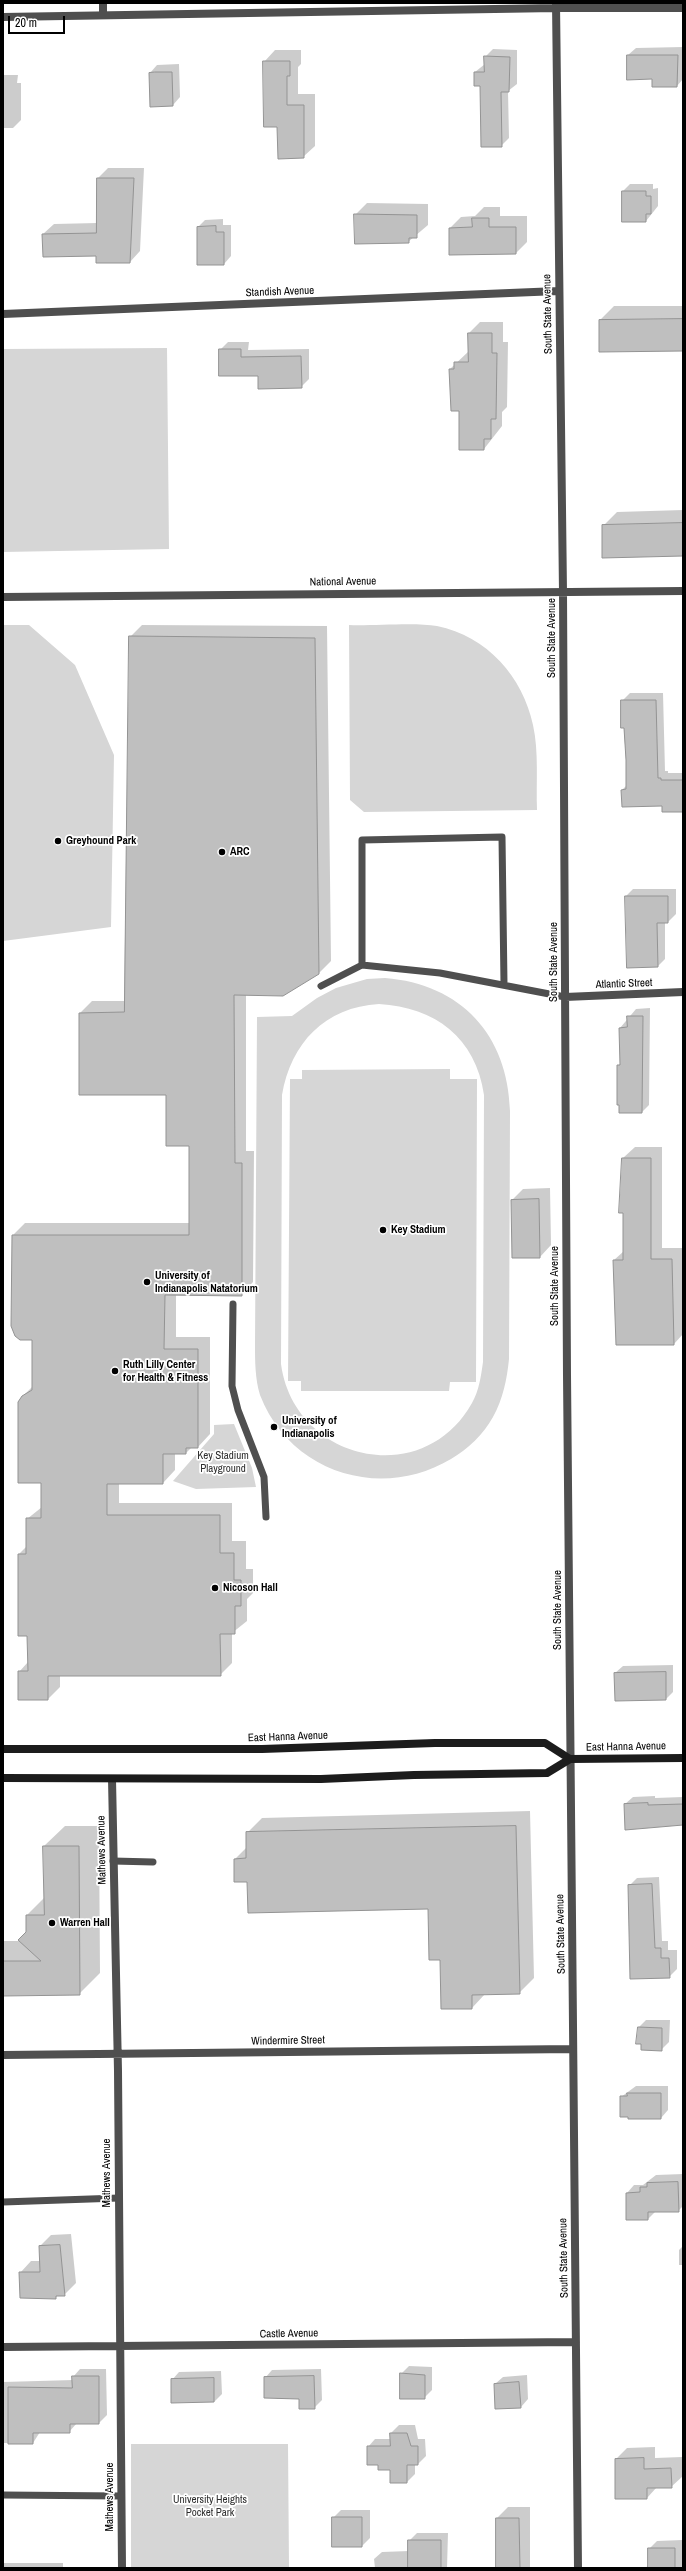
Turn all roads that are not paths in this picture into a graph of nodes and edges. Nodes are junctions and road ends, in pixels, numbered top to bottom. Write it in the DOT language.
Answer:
graph roads {
  1 [pos="104,3"];
  2 [pos="411,6"];
  3 [pos="556,6"];
  4 [pos="683,8"];
  5 [pos="103,14"];
  6 [pos="3,17"];
  7 [pos="558,291"];
  8 [pos="3,314"];
  9 [pos="683,591"];
  10 [pos="563,592"];
  11 [pos="3,597"];
  12 [pos="362,965"];
  13 [pos="504,984"];
  14 [pos="321,986"];
  15 [pos="683,992"];
  16 [pos="565,997"];
  17 [pos="233,1304"];
  18 [pos="266,1517"];
  19 [pos="3,1749"];
  20 [pos="683,1758"];
  21 [pos="570,1759"];
  22 [pos="3,1778"];
  23 [pos="112,1779"];
  24 [pos="113,1861"];
  25 [pos="153,1862"];
  26 [pos="573,2049"];
  27 [pos="117,2054"];
  28 [pos="3,2055"];
  29 [pos="119,2198"];
  30 [pos="3,2202"];
  31 [pos="576,2342"];
  32 [pos="3,2347"];
  33 [pos="120,2347"];
  34 [pos="3,2494"];
  35 [pos="121,2496"];
  36 [pos="122,2568"];
  37 [pos="578,2568"];
  1 -- 5 [label="street"];
  2 -- 3 [label="street"];
  2 -- 5 [label="street"];
  3 -- 4 [label="street"];
  3 -- 7 [label="street, South State Avenue"];
  5 -- 6 [label="street"];
  7 -- 8 [label="street, Standish Avenue"];
  7 -- 10 [label="street, South State Avenue"];
  9 -- 10 [label="street, National Avenue"];
  10 -- 11 [label="street, National Avenue"];
  10 -- 16 [label="street, South State Avenue"];
  12 -- 13 [label="lane"];
  12 -- 13 [label="lane"];
  12 -- 14 [label="lane"];
  13 -- 16 [label="lane"];
  15 -- 16 [label="street, Atlantic Street"];
  16 -- 21 [label="street, South State Avenue"];
  17 -- 18 [label="lane"];
  19 -- 21 [label="main road, East Hanna Avenue"];
  20 -- 21 [label="main road, East Hanna Avenue"];
  21 -- 23 [label="main road"];
  21 -- 26 [label="street, South State Avenue"];
  22 -- 23 [label="main road"];
  23 -- 24 [label="street, Mathews Avenue"];
  24 -- 25 [label="lane"];
  24 -- 27 [label="street, Mathews Avenue"];
  26 -- 27 [label="street, Windermire Street"];
  26 -- 31 [label="street, South State Avenue"];
  27 -- 28 [label="street, Windermire Street"];
  27 -- 29 [label="street, Mathews Avenue"];
  29 -- 30 [label="lane"];
  29 -- 33 [label="street, Mathews Avenue"];
  31 -- 33 [label="street, Castle Avenue"];
  31 -- 37 [label="street, South State Avenue"];
  32 -- 33 [label="street, Castle Avenue"];
  33 -- 35 [label="street, Mathews Avenue"];
  34 -- 35 [label="lane"];
  35 -- 36 [label="street, Mathews Avenue"];
}
